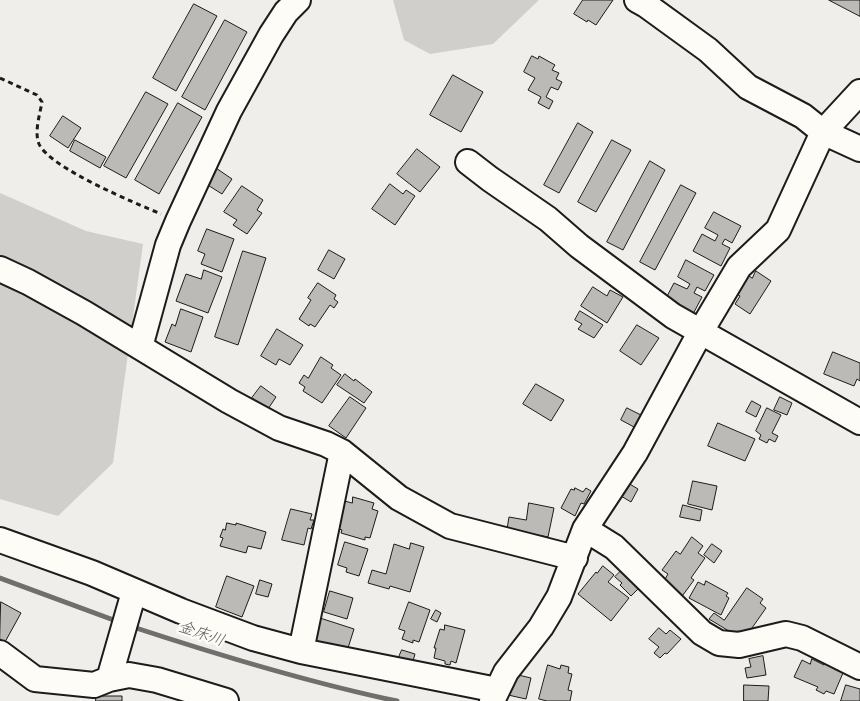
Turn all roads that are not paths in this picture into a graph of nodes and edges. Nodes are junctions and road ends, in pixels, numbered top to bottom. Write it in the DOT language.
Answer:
graph roads {
  1 [pos="298,0"];
  2 [pos="637,0"];
  3 [pos="860,92"];
  4 [pos="823,132"];
  5 [pos="860,149"];
  6 [pos="468,162"];
  7 [pos="0,269"];
  8 [pos="701,331"];
  9 [pos="140,347"];
  10 [pos="860,422"];
  11 [pos="342,452"];
  12 [pos="585,529"];
  13 [pos="0,540"];
  14 [pos="575,558"];
  15 [pos="132,598"];
  16 [pos="300,650"];
  17 [pos="0,653"];
  18 [pos="860,667"];
  19 [pos="113,668"];
  20 [pos="495,696"];
  21 [pos="226,701"];
  1 -- 9 [label="street"];
  2 -- 4 [label="street"];
  3 -- 4 [label="street"];
  4 -- 5 [label="street"];
  4 -- 8 [label="street"];
  6 -- 8 [label="street"];
  7 -- 9 [label="street"];
  8 -- 10 [label="street"];
  8 -- 12 [label="street"];
  9 -- 11 [label="street"];
  11 -- 14 [label="street"];
  11 -- 16 [label="street"];
  12 -- 14 [label="street"];
  12 -- 18 [label="street"];
  13 -- 15 [label="street"];
  14 -- 20 [label="street"];
  15 -- 16 [label="street"];
  15 -- 19 [label="street"];
  16 -- 20 [label="street"];
  17 -- 19 [label="street"];
  19 -- 21 [label="street"];
}
